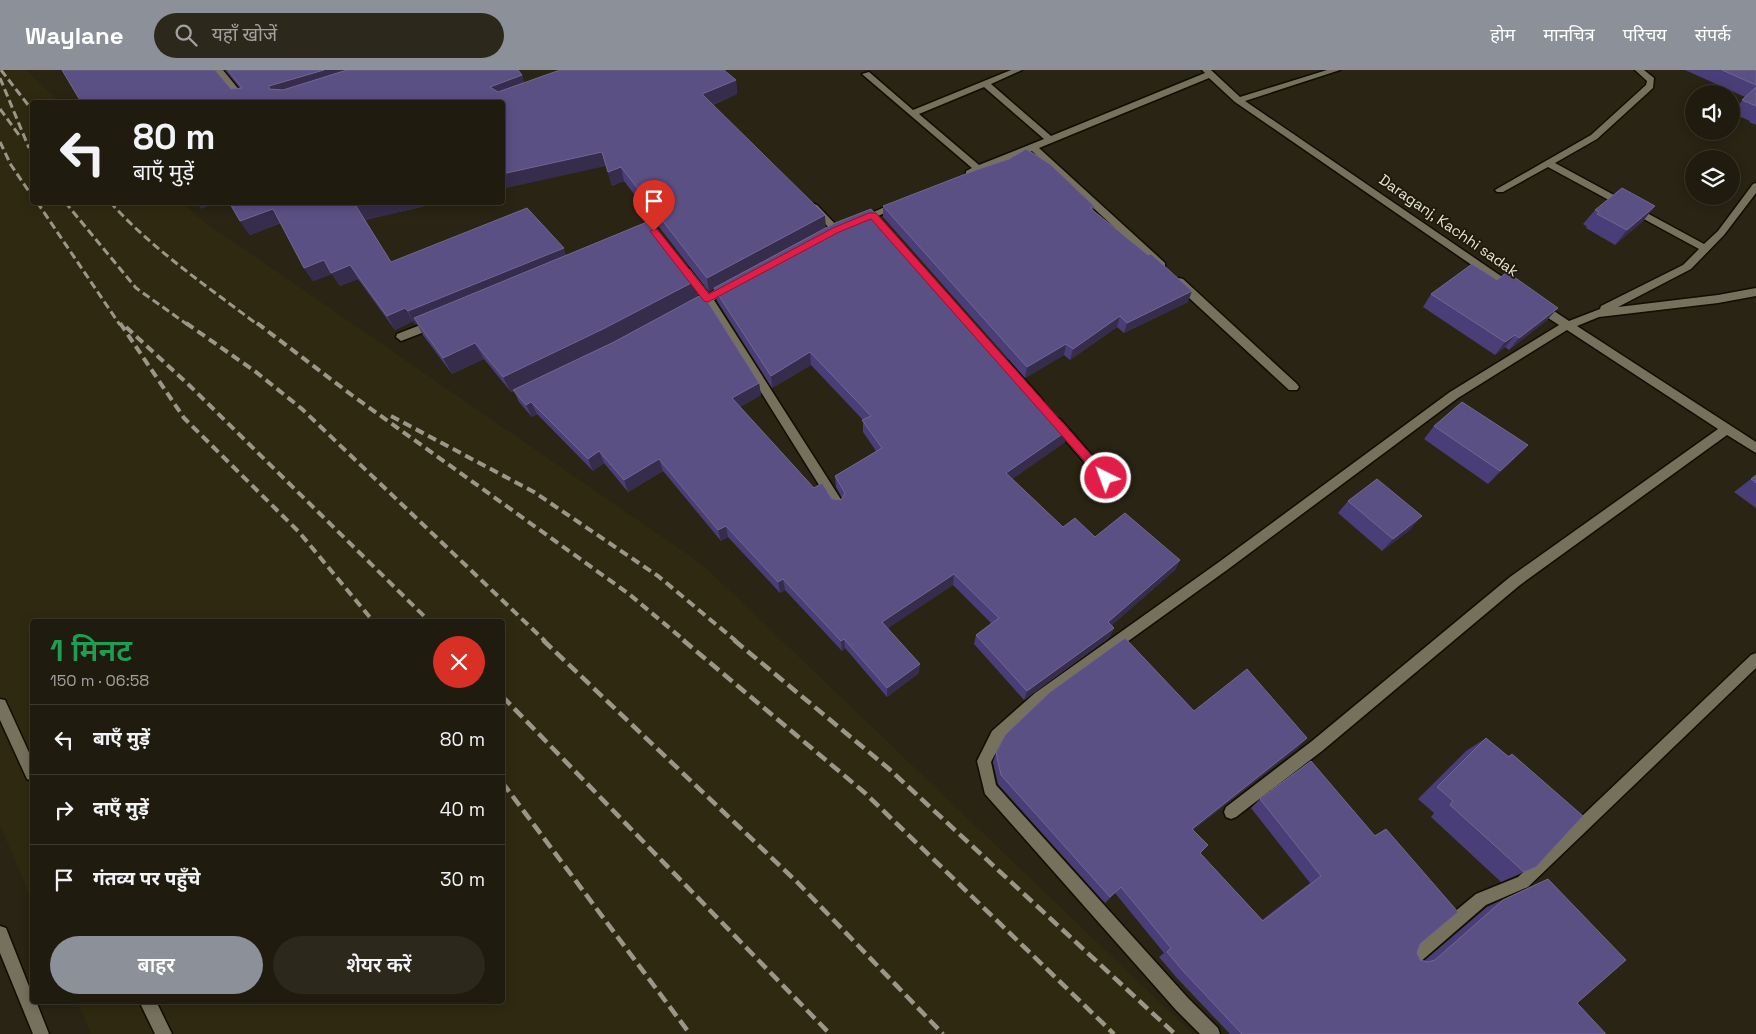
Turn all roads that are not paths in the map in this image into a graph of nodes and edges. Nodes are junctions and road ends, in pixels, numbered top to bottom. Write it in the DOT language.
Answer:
graph roads {
  1 [pos="218,70"];
  2 [pos="1018,70"];
  3 [pos="1336,70"];
  4 [pos="1639,70"];
  5 [pos="1208,72"];
  6 [pos="866,74"];
  7 [pos="985,84"];
  8 [pos="242,100"];
  9 [pos="1238,100"];
  10 [pos="913,113"];
  11 [pos="1050,140"];
  12 [pos="1034,148"];
  13 [pos="1550,164"];
  14 [pos="978,169"];
  15 [pos="960,177"];
  16 [pos="1756,186"];
  17 [pos="1500,190"];
  18 [pos="806,198"];
  19 [pos="908,200"];
  20 [pos="1706,249"];
  21 [pos="678,262"];
  22 [pos="742,281"];
  23 [pos="1756,292"];
  24 [pos="708,299"];
  25 [pos="682,313"];
  26 [pos="1598,313"];
  27 [pos="446,318"];
  28 [pos="1566,326"];
  29 [pos="401,337"];
  30 [pos="996,354"];
  31 [pos="1294,387"];
  32 [pos="1727,429"];
  33 [pos="1756,448"];
  34 [pos="1106,478"];
  35 [pos="838,505"];
  36 [pos="1756,659"];
  37 [pos="0,705"];
  38 [pos="30,770"];
  39 [pos="1231,812"];
  40 [pos="0,934"];
  41 [pos="1413,957"];
  42 [pos="149,1004"];
  43 [pos="41,1034"];
  44 [pos="164,1034"];
  45 [pos="1212,1034"];
  1 -- 8 [label="street"];
  2 -- 7 [label="street"];
  3 -- 9 [label="street"];
  4 -- 13 [label="street"];
  5 -- 9 [label="street, Daraganj, Kachhi sadak"];
  5 -- 11 [label="street"];
  6 -- 10 [label="street"];
  7 -- 10 [label="street"];
  7 -- 11 [label="street"];
  9 -- 28 [label="street, Daraganj, Kachhi sadak"];
  10 -- 14 [label="street"];
  11 -- 12 [label="street"];
  12 -- 14 [label="street"];
  12 -- 31 [label="street"];
  13 -- 17 [label="street"];
  13 -- 20 [label="street"];
  14 -- 15 [label="street"];
  16 -- 20 [label="street"];
  18 -- 19 [label="street"];
  20 -- 26 [label="street"];
  21 -- 24 [label="street"];
  22 -- 24 [label="street"];
  23 -- 26 [label="street"];
  24 -- 25 [label="street"];
  24 -- 35 [label="street"];
  26 -- 28 [label="street"];
  27 -- 29 [label="street"];
  28 -- 32 [label="street, Daraganj, Kachhi sadak"];
  28 -- 45 [label="street"];
  30 -- 34 [label="street"];
  32 -- 33 [label="street, Daraganj, Kachhi sadak"];
  32 -- 39 [label="street"];
  36 -- 41 [label="street"];
  37 -- 38 [label="street"];
  40 -- 43 [label="street"];
  42 -- 44 [label="street"];
}
